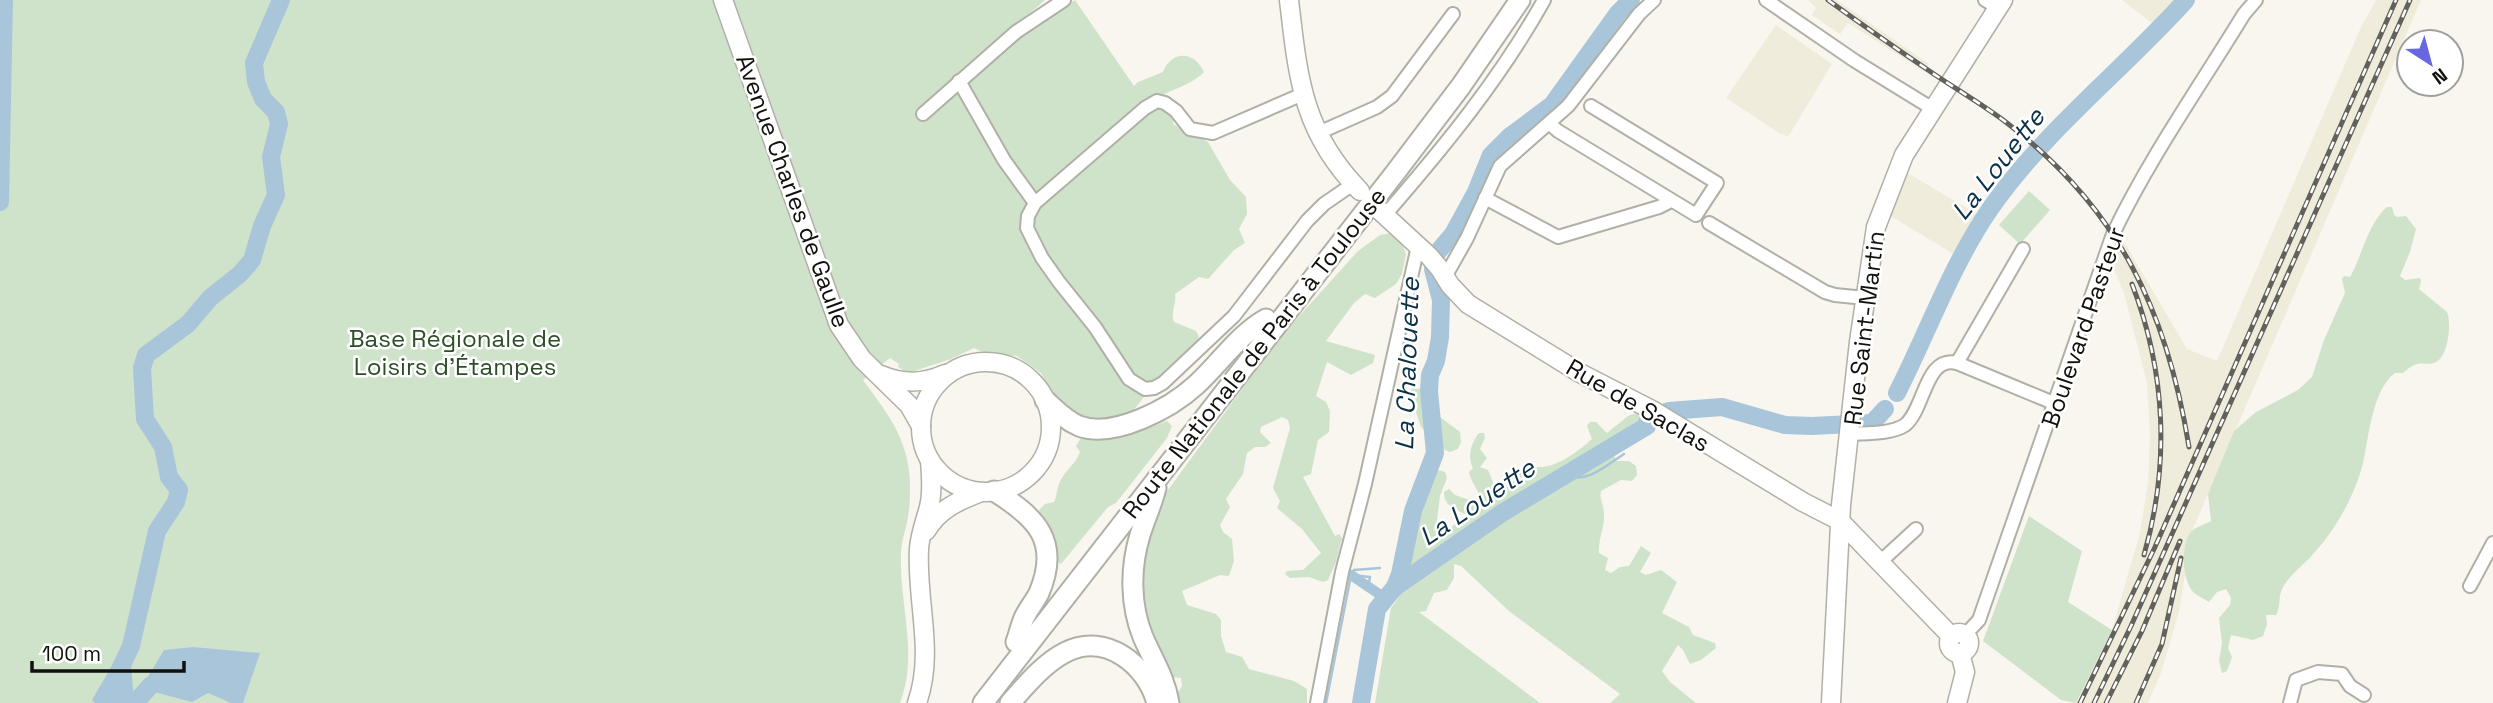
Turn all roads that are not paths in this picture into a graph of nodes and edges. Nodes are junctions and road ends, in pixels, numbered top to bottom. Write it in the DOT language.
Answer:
graph roads {
  1 [pos="723,0"];
  2 [pos="1064,0"];
  3 [pos="1289,0"];
  4 [pos="1505,0"];
  5 [pos="1520,0"];
  6 [pos="1544,0"];
  7 [pos="1654,0"];
  8 [pos="1766,0"];
  9 [pos="1995,3"];
  10 [pos="2248,3"];
  11 [pos="1453,14"];
  12 [pos="959,81"];
  13 [pos="1303,94"];
  14 [pos="1591,106"];
  15 [pos="1933,109"];
  16 [pos="923,114"];
  17 [pos="1550,124"];
  18 [pos="1316,134"];
  19 [pos="1356,187"];
  20 [pos="1485,198"];
  21 [pos="1671,201"];
  22 [pos="1035,203"];
  23 [pos="1382,212"];
  24 [pos="1709,223"];
  25 [pos="2023,249"];
  26 [pos="1433,262"];
  27 [pos="1865,298"];
  28 [pos="1266,319"];
  29 [pos="1957,363"];
  30 [pos="953,370"];
  31 [pos="878,374"];
  32 [pos="1045,400"];
  33 [pos="2056,404"];
  34 [pos="921,426"];
  35 [pos="1851,427"];
  36 [pos="930,460"];
  37 [pos="1159,477"];
  38 [pos="989,491"];
  39 [pos="1840,522"];
  40 [pos="1916,528"];
  41 [pos="2493,543"];
  42 [pos="919,547"];
  43 [pos="1877,558"];
  44 [pos="1839,564"];
  45 [pos="2470,586"];
  46 [pos="1958,635"];
  47 [pos="1016,642"];
  48 [pos="2364,695"];
  49 [pos="917,703"];
  50 [pos="969,703"];
  51 [pos="983,703"];
  52 [pos="1010,703"];
  53 [pos="1157,703"];
  54 [pos="1169,703"];
  55 [pos="1317,703"];
  56 [pos="1831,703"];
  57 [pos="1957,703"];
  58 [pos="2290,703"];
  1 -- 31 [label="main road, Avenue Charles de Gaulle"];
  2 -- 12 [label="street"];
  3 -- 13 [label="main road"];
  4 -- 28 [label="main road, Route Nationale de Paris à Toulouse"];
  5 -- 37 [label="main road, Route Nationale de Paris à Toulouse"];
  6 -- 23 [label="street"];
  7 -- 17 [label="street"];
  8 -- 15 [label="street"];
  9 -- 15 [label="main road, Rue Saint-Martin"];
  10 -- 33 [label="street, Boulevard Pasteur"];
  11 -- 18 [label="street"];
  12 -- 16 [label="street"];
  12 -- 22 [label="street"];
  13 -- 18 [label="main road"];
  13 -- 22 [label="street"];
  14 -- 21 [label="street"];
  15 -- 27 [label="main road, Rue Saint-Martin"];
  17 -- 20 [label="street"];
  17 -- 21 [label="street"];
  18 -- 19 [label="main road"];
  19 -- 22 [label="street"];
  20 -- 21 [label="street"];
  20 -- 26 [label="street"];
  23 -- 26 [label="main road, Rue de Saclas"];
  24 -- 27 [label="street"];
  25 -- 29 [label="street"];
  26 -- 39 [label="main road, Rue de Saclas"];
  26 -- 55 [label="street"];
  27 -- 35 [label="main road, Rue Saint-Martin"];
  28 -- 32 [label="main road"];
  28 -- 47 [label="main road, Route Nationale de Paris à Toulouse"];
  29 -- 33 [label="street"];
  29 -- 35 [label="street"];
  30 -- 31 [label="main road"];
  30 -- 32 [label="main road"];
  30 -- 34 [label="main road"];
  31 -- 34 [label="main road, Avenue Charles de Gaulle"];
  32 -- 38 [label="main road"];
  33 -- 46 [label="street, Boulevard Pasteur"];
  34 -- 36 [label="main road"];
  35 -- 39 [label="main road, Rue Saint-Martin"];
  36 -- 38 [label="main road"];
  36 -- 42 [label="main road"];
  37 -- 51 [label="main road, Route Nationale de Paris à Toulouse"];
  37 -- 54 [label="main road"];
  38 -- 42 [label="main road"];
  38 -- 47 [label="main road"];
  39 -- 43 [label="main road, Rue de Saclas"];
  39 -- 44 [label="main road, Rue Saint-Martin"];
  40 -- 43 [label="street"];
  41 -- 45 [label="street"];
  42 -- 49 [label="main road"];
  43 -- 44 [label="main road"];
  43 -- 46 [label="main road, Rue de Saclas"];
  44 -- 56 [label="main road, Rue Saint-Martin"];
  46 -- 57 [label="main road, Rue de Saclas"];
  47 -- 50 [label="main road, Route Nationale de Paris à Toulouse"];
  48 -- 58 [label="street"];
  52 -- 53 [label="main road"];
}
